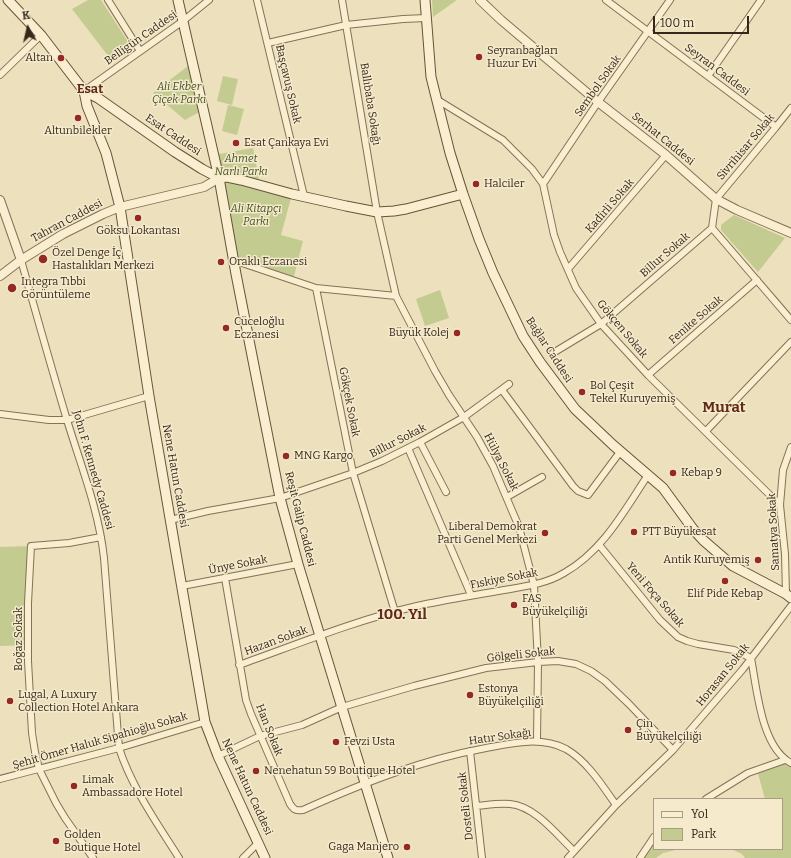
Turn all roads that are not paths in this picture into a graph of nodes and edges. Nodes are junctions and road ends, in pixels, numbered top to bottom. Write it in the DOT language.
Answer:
graph roads {
  1 [pos="8,0"];
  2 [pos="108,0"];
  3 [pos="178,0"];
  4 [pos="209,0"];
  5 [pos="257,0"];
  6 [pos="342,0"];
  7 [pos="425,0"];
  8 [pos="480,0"];
  9 [pos="606,0"];
  10 [pos="670,0"];
  11 [pos="762,0"];
  12 [pos="426,18"];
  13 [pos="183,21"];
  14 [pos="346,25"];
  15 [pos="648,31"];
  16 [pos="41,36"];
  17 [pos="268,43"];
  18 [pos="140,51"];
  19 [pos="0,75"];
  20 [pos="708,76"];
  21 [pos="84,91"];
  22 [pos="436,99"];
  23 [pos="598,102"];
  24 [pos="791,108"];
  25 [pos="776,127"];
  26 [pos="666,155"];
  27 [pos="219,178"];
  28 [pos="543,184"];
  29 [pos="463,194"];
  30 [pos="304,196"];
  31 [pos="716,198"];
  32 [pos="0,200"];
  33 [pos="120,207"];
  34 [pos="377,212"];
  35 [pos="712,228"];
  36 [pos="791,233"];
  37 [pos="21,260"];
  38 [pos="233,260"];
  39 [pos="568,269"];
  40 [pos="0,276"];
  41 [pos="757,280"];
  42 [pos="316,288"];
  43 [pos="396,296"];
  44 [pos="791,320"];
  45 [pos="601,324"];
  46 [pos="791,342"];
  47 [pos="553,353"];
  48 [pos="648,375"];
  49 [pos="509,384"];
  50 [pos="502,390"];
  51 [pos="149,396"];
  52 [pos="0,414"];
  53 [pos="464,417"];
  54 [pos="67,420"];
  55 [pos="706,431"];
  56 [pos="420,442"];
  57 [pos="791,447"];
  58 [pos="408,448"];
  59 [pos="620,452"];
  60 [pos="354,473"];
  61 [pos="648,475"];
  62 [pos="542,477"];
  63 [pos="446,492"];
  64 [pos="507,497"];
  65 [pos="280,498"];
  66 [pos="780,505"];
  67 [pos="170,520"];
  68 [pos="101,537"];
  69 [pos="600,546"];
  70 [pos="298,564"];
  71 [pos="225,578"];
  72 [pos="534,585"];
  73 [pos="182,586"];
  74 [pos="471,596"];
  75 [pos="788,596"];
  76 [pos="791,606"];
  77 [pos="395,612"];
  78 [pos="320,636"];
  79 [pos="751,658"];
  80 [pos="538,662"];
  81 [pos="239,665"];
  82 [pos="342,707"];
  83 [pos="205,722"];
  84 [pos="260,736"];
  85 [pos="536,741"];
  86 [pos="119,748"];
  87 [pos="673,750"];
  88 [pos="470,751"];
  89 [pos="218,756"];
  90 [pos="785,760"];
  91 [pos="791,763"];
  92 [pos="39,769"];
  93 [pos="0,779"];
  94 [pos="364,783"];
  95 [pos="708,798"];
  96 [pos="616,805"];
  97 [pos="476,806"];
  98 [pos="653,838"];
  99 [pos="259,842"];
  100 [pos="574,851"];
  101 [pos="93,858"];
  102 [pos="179,858"];
  103 [pos="243,858"];
  104 [pos="265,858"];
  105 [pos="388,858"];
  106 [pos="482,858"];
  107 [pos="568,858"];
  108 [pos="640,858"];
  1 -- 16 [label="main road, Esat Caddesi"];
  2 -- 18 [label="street"];
  3 -- 13 [label="main road, Reşit Galip Caddesi"];
  4 -- 13 [label="street, Belligün Caddesi"];
  5 -- 17 [label="street, Başçavuş Sokak"];
  6 -- 14 [label="street, Ballıbaba Sokağı"];
  7 -- 12 [label="main road, Bağlar Caddesi"];
  8 -- 23 [label="street, Serhat Caddesi"];
  9 -- 15 [label="street, Seyran Caddesi"];
  10 -- 15 [label="street, Sembol Sokak"];
  11 -- 20 [label="street"];
  12 -- 14 [label="street"];
  12 -- 22 [label="main road, Bağlar Caddesi"];
  13 -- 18 [label="street, Belligün Caddesi"];
  13 -- 27 [label="main road, Reşit Galip Caddesi"];
  14 -- 17 [label="street"];
  14 -- 34 [label="street, Ballıbaba Sokağı"];
  15 -- 20 [label="street, Seyran Caddesi"];
  15 -- 23 [label="street, Sembol Sokak"];
  16 -- 19 [label="street"];
  16 -- 21 [label="main road, Esat Caddesi"];
  17 -- 30 [label="street, Başçavuş Sokak"];
  18 -- 21 [label="street, Belligün Caddesi"];
  20 -- 25 [label="street, Seyran Caddesi"];
  21 -- 27 [label="main road, Esat Caddesi"];
  21 -- 33 [label="main road, Nene Hatun Caddesi"];
  22 -- 28 [label="street, Gökçen Sokak"];
  22 -- 29 [label="main road, Bağlar Caddesi"];
  23 -- 26 [label="street, Serhat Caddesi"];
  23 -- 28 [label="street, Sembol Sokak"];
  24 -- 25 [label="street, Sivrihisar Sokak"];
  25 -- 31 [label="street, Sivrihisar Sokak"];
  26 -- 31 [label="street, Serhat Caddesi"];
  26 -- 39 [label="street, Kadirli Sokak"];
  27 -- 30 [label="main road, Esat Caddesi"];
  27 -- 33 [label="street, Tahran Caddesi"];
  27 -- 38 [label="main road, Reşit Galip Caddesi"];
  28 -- 39 [label="street, Gökçen Sokak"];
  29 -- 34 [label="main road, Esat Caddesi"];
  29 -- 59 [label="main road, Bağlar Caddesi"];
  30 -- 34 [label="main road, Esat Caddesi"];
  31 -- 35 [label="street"];
  31 -- 36 [label="street, Serhat Caddesi"];
  32 -- 37 [label="street, John F. Kennedy Caddesi"];
  33 -- 37 [label="street, Tahran Caddesi"];
  33 -- 51 [label="main road, Nene Hatun Caddesi"];
  34 -- 43 [label="street, Hülya Sokak"];
  35 -- 41 [label="street"];
  35 -- 45 [label="street, Billur Sokak"];
  37 -- 40 [label="street, Tahran Caddesi"];
  37 -- 54 [label="street, John F. Kennedy Caddesi"];
  38 -- 42 [label="street"];
  38 -- 65 [label="main road, Reşit Galip Caddesi"];
  39 -- 45 [label="street, Gökçen Sokak"];
  41 -- 44 [label="street"];
  41 -- 48 [label="street, Fenike Sokak"];
  42 -- 43 [label="street"];
  42 -- 60 [label="street, Gökçek Sokak"];
  43 -- 53 [label="street, Hülya Sokak"];
  45 -- 47 [label="street, Billur Sokak"];
  45 -- 48 [label="street, Gökçen Sokak"];
  46 -- 55 [label="street"];
  48 -- 55 [label="street, Gökçen Sokak"];
  49 -- 50 [label="street, Billur Sokak"];
  50 -- 53 [label="street, Billur Sokak"];
  50 -- 59 [label="street"];
  51 -- 54 [label="street"];
  51 -- 67 [label="main road, Nene Hatun Caddesi"];
  52 -- 54 [label="street"];
  53 -- 56 [label="street, Billur Sokak"];
  53 -- 64 [label="street, Hülya Sokak"];
  54 -- 68 [label="street, John F. Kennedy Caddesi"];
  55 -- 66 [label="street, Gökçen Sokak"];
  56 -- 58 [label="street, Billur Sokak"];
  56 -- 63 [label="street"];
  57 -- 66 [label="street, Samatya Sokak"];
  58 -- 60 [label="street, Billur Sokak"];
  58 -- 74 [label="street"];
  59 -- 61 [label="main road, Bağlar Caddesi"];
  60 -- 65 [label="street, Billur Sokak"];
  60 -- 77 [label="street, Gökçek Sokak"];
  61 -- 69 [label="street, Fıskiye Sokak"];
  61 -- 75 [label="main road, Bağlar Caddesi"];
  62 -- 64 [label="street"];
  64 -- 72 [label="street, Hülya Sokak"];
  65 -- 67 [label="street, Billur Sokak"];
  65 -- 70 [label="main road, Reşit Galip Caddesi"];
  66 -- 75 [label="street, Samatya Sokak"];
  67 -- 73 [label="main road, Nene Hatun Caddesi"];
  68 -- 86 [label="street, John F. Kennedy Caddesi"];
  68 -- 92 [label="street, Boğaz Sokak"];
  69 -- 72 [label="street, Fıskiye Sokak"];
  69 -- 79 [label="street, Yeni Foça Sokak"];
  70 -- 71 [label="street, Ünye Sokak"];
  70 -- 78 [label="main road, Reşit Galip Caddesi"];
  71 -- 73 [label="street, Ünye Sokak"];
  71 -- 81 [label="street, Han Sokak"];
  72 -- 74 [label="street, Fıskiye Sokak"];
  72 -- 80 [label="street, Hülya Sokak"];
  73 -- 83 [label="main road, Nene Hatun Caddesi"];
  74 -- 77 [label="street, Fıskiye Sokak"];
  76 -- 79 [label="street, Horasan Sokak"];
  77 -- 78 [label="street, Fıskiye Sokak"];
  78 -- 81 [label="street, Hazan Sokak"];
  78 -- 82 [label="main road, Reşit Galip Caddesi"];
  79 -- 87 [label="street, Horasan Sokak"];
  79 -- 90 [label="street"];
  80 -- 82 [label="street, Gölgeli Sokak"];
  80 -- 85 [label="street, Hülya Sokak"];
  80 -- 87 [label="street, Gölgeli Sokak"];
  81 -- 84 [label="street, Han Sokak"];
  82 -- 84 [label="street, Gölgeli Sokak"];
  82 -- 94 [label="main road, Reşit Galip Caddesi"];
  83 -- 86 [label="street, Şehit Ömer Haluk Sipahioğlu Sokak"];
  83 -- 89 [label="main road, Nene Hatun Caddesi"];
  84 -- 89 [label="street, Gölgeli Sokak"];
  84 -- 94 [label="street, Han Sokak"];
  85 -- 88 [label="street, Hatır Sokağı"];
  85 -- 96 [label="street, Hatır Sokağı"];
  86 -- 92 [label="street, Şehit Ömer Haluk Sipahioğlu Sokak"];
  86 -- 102 [label="street, John F. Kennedy Caddesi"];
  87 -- 96 [label="street, Horasan Sokak"];
  88 -- 94 [label="street, Hatır Sokağı"];
  88 -- 97 [label="street, Dosteli Sokak"];
  89 -- 99 [label="main road, Nene Hatun Caddesi"];
  90 -- 91 [label="street"];
  90 -- 95 [label="street"];
  92 -- 93 [label="street, Şehit Ömer Haluk Sipahioğlu Sokak"];
  92 -- 101 [label="street, Boğaz Sokak"];
  94 -- 105 [label="main road, Reşit Galip Caddesi"];
  96 -- 100 [label="street, Horasan Sokak"];
  97 -- 100 [label="street"];
  97 -- 106 [label="street, Dosteli Sokak"];
  98 -- 108 [label="street"];
  99 -- 103 [label="street"];
  99 -- 104 [label="main road, Nene Hatun Caddesi"];
  100 -- 107 [label="street, Horasan Sokak"];
}
